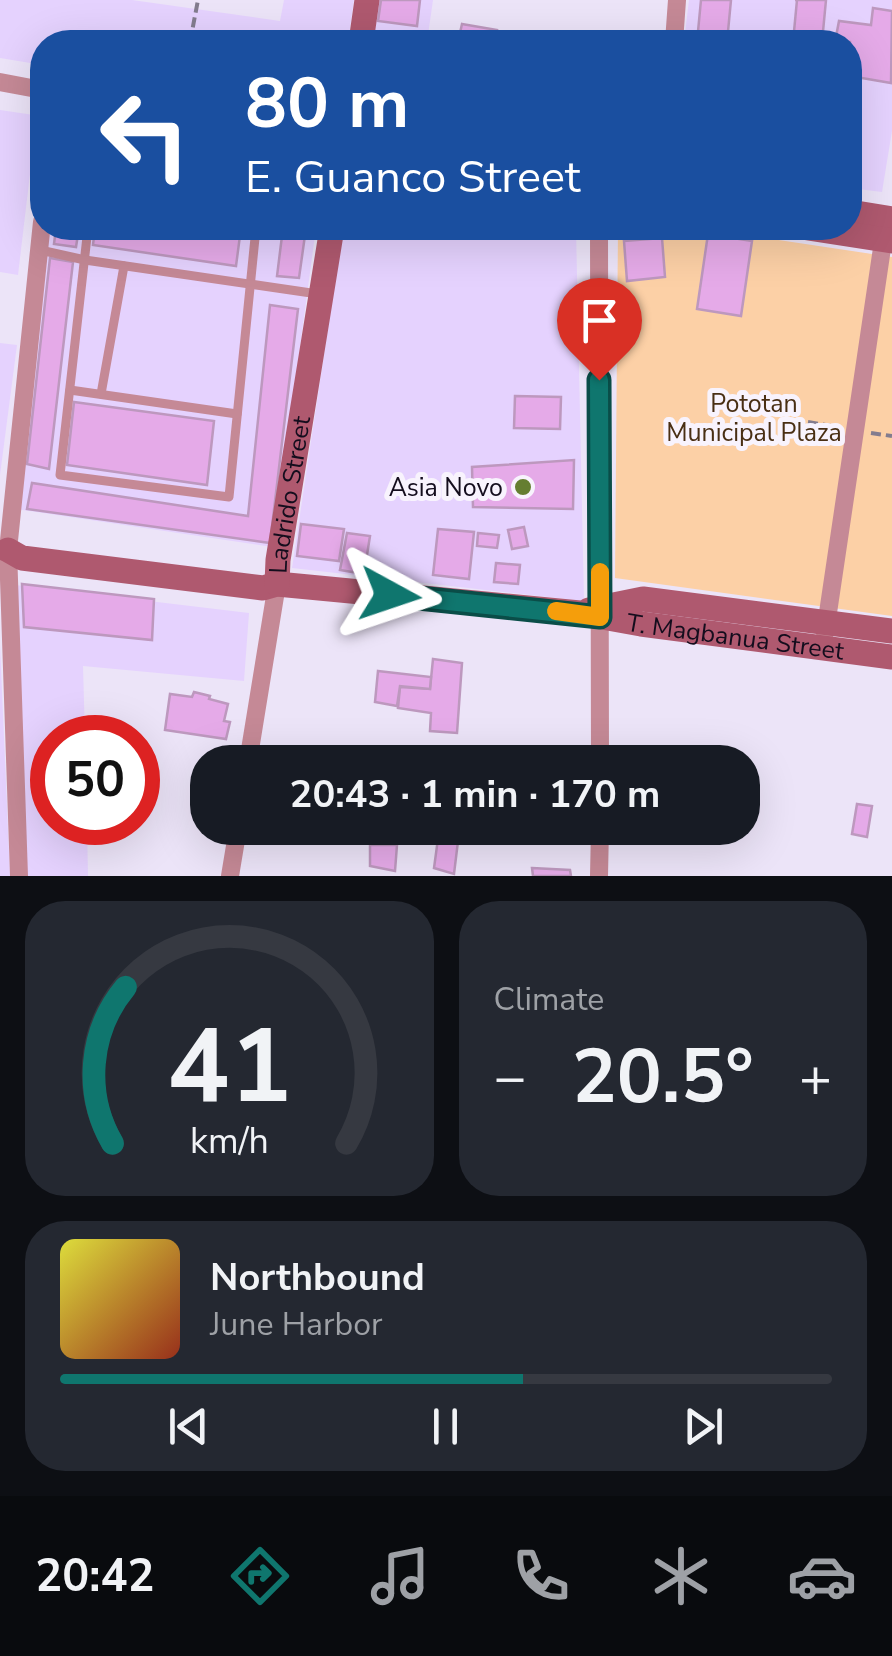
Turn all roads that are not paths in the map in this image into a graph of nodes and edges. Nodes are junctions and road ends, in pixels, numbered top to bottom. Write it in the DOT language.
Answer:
graph roads {
  1 [pos="368,0"];
  2 [pos="676,0"];
  3 [pos="363,30"];
  4 [pos="675,30"];
  5 [pos="0,82"];
  6 [pos="30,88"];
  7 [pos="862,217"];
  8 [pos="862,229"];
  9 [pos="888,229"];
  10 [pos="41,240"];
  11 [pos="87,240"];
  12 [pos="255,240"];
  13 [pos="330,240"];
  14 [pos="599,240"];
  15 [pos="40,250"];
  16 [pos="85,260"];
  17 [pos="124,266"];
  18 [pos="250,285"];
  19 [pos="321,295"];
  20 [pos="70,390"];
  21 [pos="101,394"];
  22 [pos="237,414"];
  23 [pos="4,549"];
  24 [pos="277,584"];
  25 [pos="593,612"];
  26 [pos="892,631"];
  27 [pos="824,635"];
  28 [pos="892,657"];
  29 [pos="251,745"];
  30 [pos="599,745"];
  31 [pos="235,845"];
  32 [pos="600,845"];
  33 [pos="19,876"];
  34 [pos="230,876"];
  35 [pos="600,876"];
  1 -- 3 [label="main road"];
  2 -- 4 [label="street"];
  5 -- 6 [label="street"];
  7 -- 9 [label="main road"];
  8 -- 9 [label="main road"];
  9 -- 27 [label="street"];
  10 -- 15 [label="street"];
  11 -- 16 [label="lane"];
  12 -- 18 [label="lane"];
  13 -- 19 [label="main road, Ladrido Street"];
  14 -- 25 [label="street"];
  15 -- 16 [label="lane"];
  15 -- 23 [label="street"];
  16 -- 17 [label="lane"];
  16 -- 20 [label="lane"];
  17 -- 18 [label="lane"];
  17 -- 21 [label="lane"];
  18 -- 19 [label="lane"];
  18 -- 22 [label="lane"];
  19 -- 24 [label="main road, Ladrido Street"];
  20 -- 21 [label="lane"];
  20 -- 22 [label="lane"];
  21 -- 22 [label="lane"];
  23 -- 24 [label="main road, T. Magbanua Street"];
  23 -- 33 [label="street"];
  24 -- 25 [label="main road, T. Magbanua Street"];
  24 -- 29 [label="street, Ladrido Street"];
  25 -- 27 [label="main road, T. Magbanua Street"];
  25 -- 30 [label="street"];
  26 -- 27 [label="main road, T. Magbanua Street"];
  27 -- 28 [label="main road, T. Magbanua Street"];
  31 -- 34 [label="street"];
  32 -- 35 [label="street"];
}
